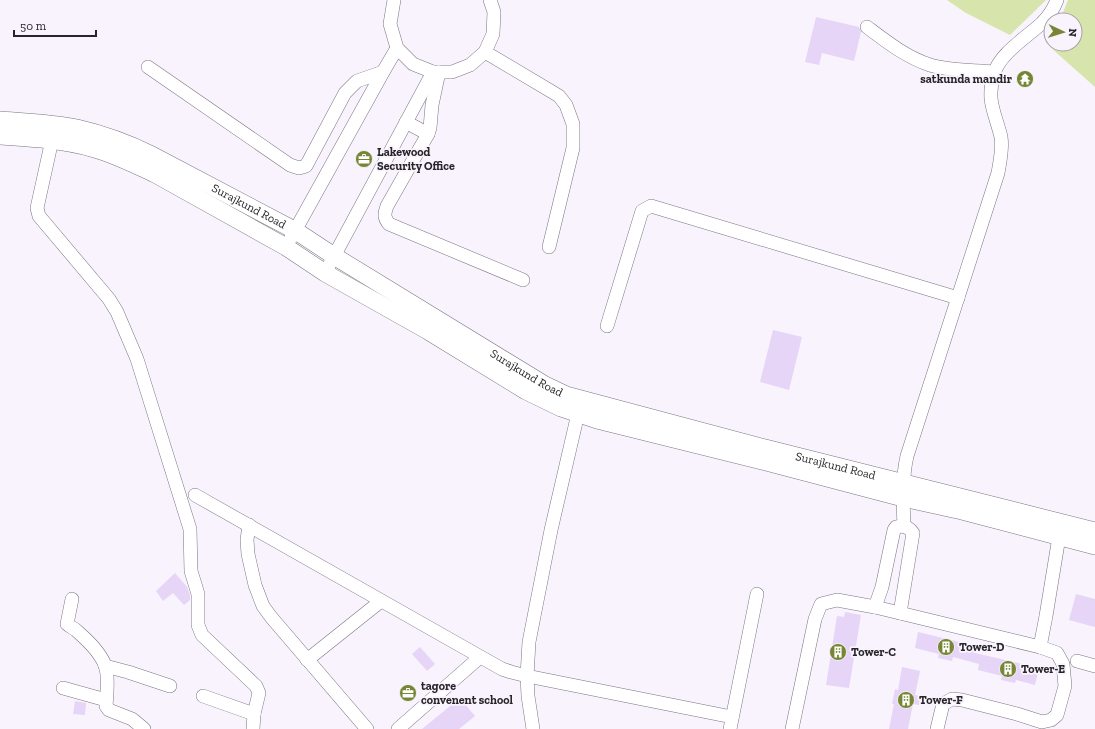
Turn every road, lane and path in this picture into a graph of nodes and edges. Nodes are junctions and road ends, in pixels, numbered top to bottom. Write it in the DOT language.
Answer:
graph roads {
  1 [pos="393,0"];
  2 [pos="490,0"];
  3 [pos="502,0"];
  4 [pos="1057,0"];
  5 [pos="867,27"];
  6 [pos="493,34"];
  7 [pos="398,48"];
  8 [pos="484,52"];
  9 [pos="148,67"];
  10 [pos="383,72"];
  11 [pos="436,72"];
  12 [pos="994,72"];
  13 [pos="0,120"];
  14 [pos="406,122"];
  15 [pos="428,134"];
  16 [pos="0,136"];
  17 [pos="52,140"];
  18 [pos="296,231"];
  19 [pos="286,247"];
  20 [pos="549,247"];
  21 [pos="334,256"];
  22 [pos="325,272"];
  23 [pos="523,280"];
  24 [pos="958,298"];
  25 [pos="607,326"];
  26 [pos="580,407"];
  27 [pos="904,491"];
  28 [pos="196,495"];
  29 [pos="249,525"];
  30 [pos="904,526"];
  31 [pos="1059,537"];
  32 [pos="1089,537"];
  33 [pos="757,594"];
  34 [pos="72,599"];
  35 [pos="381,601"];
  36 [pos="875,607"];
  37 [pos="900,614"];
  38 [pos="1040,648"];
  39 [pos="480,657"];
  40 [pos="307,660"];
  41 [pos="1077,660"];
  42 [pos="105,666"];
  43 [pos="1095,666"];
  44 [pos="527,676"];
  45 [pos="170,686"];
  46 [pos="63,688"];
  47 [pos="203,696"];
  48 [pos="106,700"];
  49 [pos="254,714"];
  50 [pos="731,723"];
  51 [pos="144,729"];
  52 [pos="253,729"];
  53 [pos="367,729"];
  54 [pos="398,729"];
  55 [pos="532,729"];
  56 [pos="792,729"];
  57 [pos="937,729"];
  1 -- 7 [label="street"];
  2 -- 6 [label="street"];
  3 -- 6 [label="street"];
  4 -- 12 [label="street"];
  5 -- 12 [label="street"];
  6 -- 8 [label="street"];
  7 -- 10 [label="street"];
  7 -- 11 [label="street"];
  8 -- 11 [label="street"];
  8 -- 20 [label="street"];
  9 -- 10 [label="street"];
  10 -- 18 [label="street"];
  11 -- 14 [label="street"];
  11 -- 15 [label="street"];
  12 -- 24 [label="street"];
  13 -- 18 [label="main road, Surajkund Road"];
  14 -- 15 [label="street"];
  14 -- 21 [label="street"];
  15 -- 23 [label="street"];
  16 -- 17 [label="main road, Surajkund Road"];
  17 -- 19 [label="main road, Surajkund Road"];
  17 -- 49 [label="street"];
  18 -- 19 [label="street"];
  18 -- 21 [label="main road, Surajkund Road"];
  19 -- 22 [label="main road, Surajkund Road"];
  21 -- 22 [label="street"];
  21 -- 26 [label="main road, Surajkund Road"];
  22 -- 26 [label="main road, Surajkund Road"];
  24 -- 25 [label="street"];
  24 -- 27 [label="street"];
  26 -- 27 [label="main road, Surajkund Road"];
  26 -- 44 [label="street"];
  27 -- 30 [label="street"];
  27 -- 31 [label="main road, Surajkund Road"];
  27 -- 32 [label="main road, Surajkund Road"];
  28 -- 29 [label="street"];
  29 -- 35 [label="street"];
  29 -- 40 [label="street"];
  30 -- 36 [label="street"];
  30 -- 37 [label="street"];
  31 -- 32 [label="main road, Surajkund Road"];
  31 -- 38 [label="street"];
  33 -- 50 [label="street"];
  34 -- 42 [label="street"];
  35 -- 39 [label="street"];
  35 -- 40 [label="street"];
  36 -- 37 [label="street"];
  36 -- 56 [label="street"];
  37 -- 38 [label="street"];
  38 -- 57 [label="street"];
  39 -- 44 [label="street"];
  39 -- 54 [label="street"];
  40 -- 53 [label="street"];
  41 -- 43 [label="street"];
  42 -- 45 [label="street"];
  42 -- 48 [label="street"];
  44 -- 50 [label="street"];
  44 -- 55 [label="street"];
  46 -- 48 [label="street"];
  47 -- 49 [label="street"];
  48 -- 51 [label="street"];
  49 -- 52 [label="street"];
}
